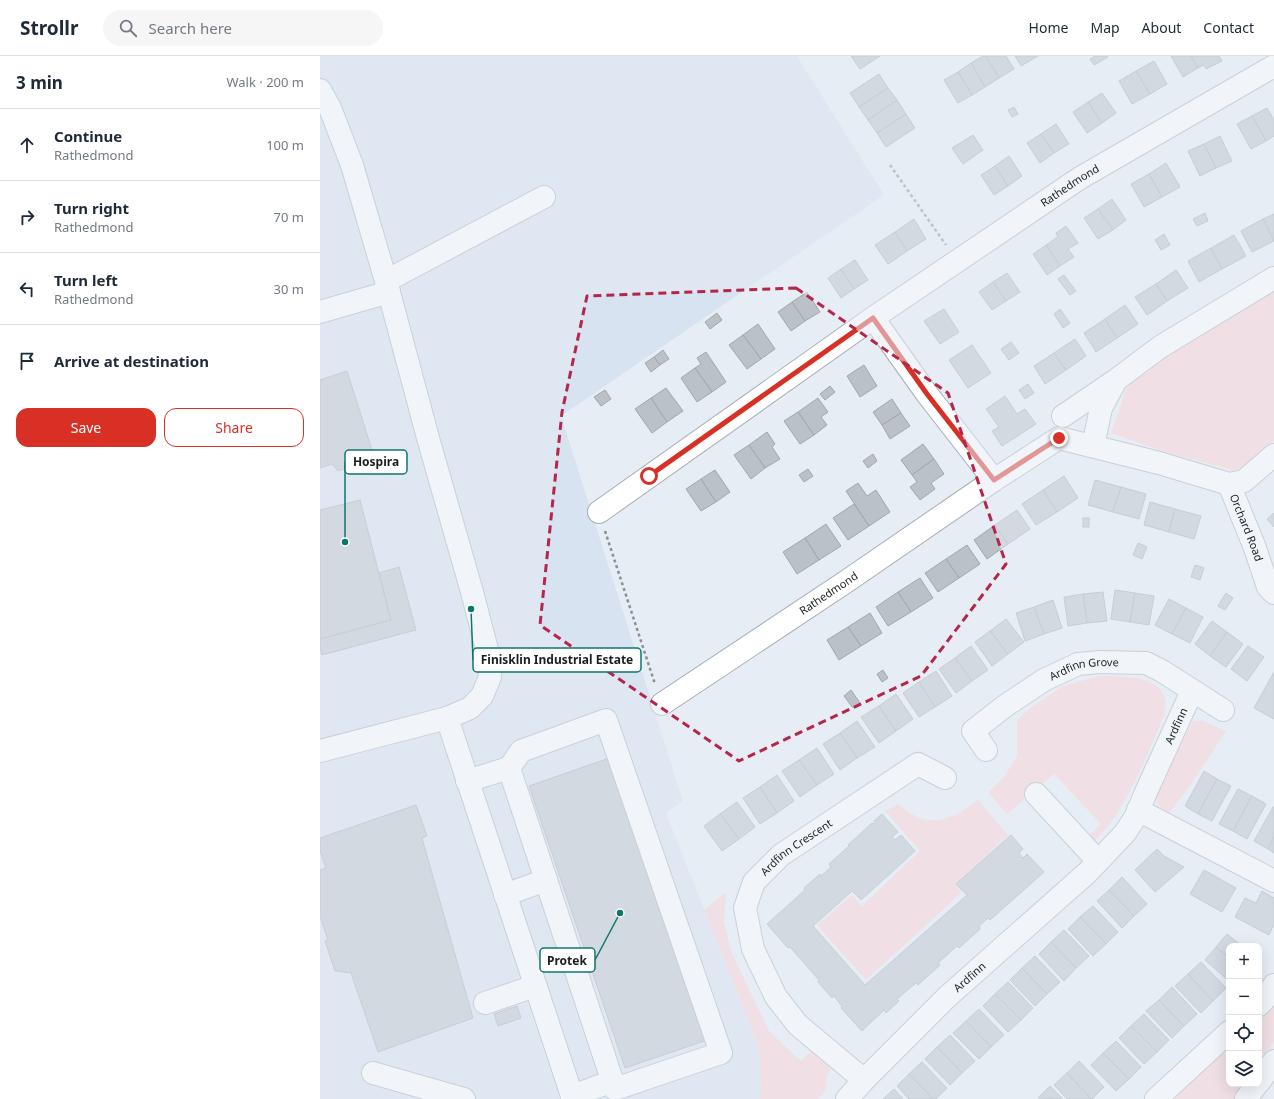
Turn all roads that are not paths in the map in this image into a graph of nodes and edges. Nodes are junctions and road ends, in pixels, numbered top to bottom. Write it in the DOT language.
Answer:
graph roads {
  1 [pos="1274,66"];
  2 [pos="320,90"];
  3 [pos="544,197"];
  4 [pos="1274,278"];
  5 [pos="388,287"];
  6 [pos="320,312"];
  7 [pos="873,318"];
  8 [pos="1116,380"];
  9 [pos="1063,416"];
  10 [pos="1093,446"];
  11 [pos="1274,456"];
  12 [pos="994,480"];
  13 [pos="1229,484"];
  14 [pos="599,512"];
  15 [pos="1274,593"];
  16 [pos="1192,691"];
  17 [pos="662,704"];
  18 [pos="1223,710"];
  19 [pos="446,718"];
  20 [pos="986,750"];
  21 [pos="320,751"];
  22 [pos="509,768"];
  23 [pos="945,778"];
  24 [pos="467,781"];
  25 [pos="1036,794"];
  26 [pos="1138,810"];
  27 [pos="1098,862"];
  28 [pos="546,880"];
  29 [pos="1274,881"];
  30 [pos="505,895"];
  31 [pos="1274,985"];
  32 [pos="535,986"];
  33 [pos="1262,1002"];
  34 [pos="485,1003"];
  35 [pos="1226,1037"];
  36 [pos="1264,1071"];
  37 [pos="373,1073"];
  38 [pos="864,1080"];
  39 [pos="613,1081"];
  40 [pos="572,1098"];
  41 [pos="464,1099"];
  42 [pos="847,1099"];
  43 [pos="1156,1099"];
  44 [pos="1246,1099"];
  1 -- 7 [label="street, Rathedmond"];
  2 -- 5 [label="street"];
  3 -- 5 [label="street"];
  4 -- 8 [label="street"];
  5 -- 6 [label="street"];
  5 -- 19 [label="street"];
  7 -- 12 [label="street"];
  7 -- 14 [label="street, Rathedmond"];
  8 -- 9 [label="street"];
  8 -- 10 [label="street"];
  10 -- 12 [label="street, Rathedmond"];
  10 -- 13 [label="street, Rathedmond"];
  11 -- 13 [label="street"];
  12 -- 17 [label="street, Rathedmond"];
  13 -- 15 [label="street, Orchard Road"];
  16 -- 18 [label="street, Ardfinn Grove"];
  16 -- 20 [label="street, Ardfinn Grove"];
  16 -- 26 [label="street, Ardfinn"];
  19 -- 21 [label="street"];
  19 -- 24 [label="street"];
  22 -- 24 [label="street"];
  22 -- 28 [label="street"];
  22 -- 39 [label="street"];
  23 -- 38 [label="street, Ardfinn Crescent"];
  24 -- 30 [label="street"];
  25 -- 27 [label="street"];
  26 -- 27 [label="street, Ardfinn"];
  26 -- 29 [label="street"];
  27 -- 38 [label="street, Ardfinn"];
  28 -- 30 [label="street"];
  28 -- 39 [label="street"];
  30 -- 32 [label="street"];
  31 -- 33 [label="street"];
  32 -- 34 [label="street"];
  32 -- 40 [label="street"];
  35 -- 43 [label="street"];
  36 -- 44 [label="street"];
  37 -- 41 [label="street"];
  38 -- 42 [label="street, Ardfinn"];
  39 -- 40 [label="street"];
}
